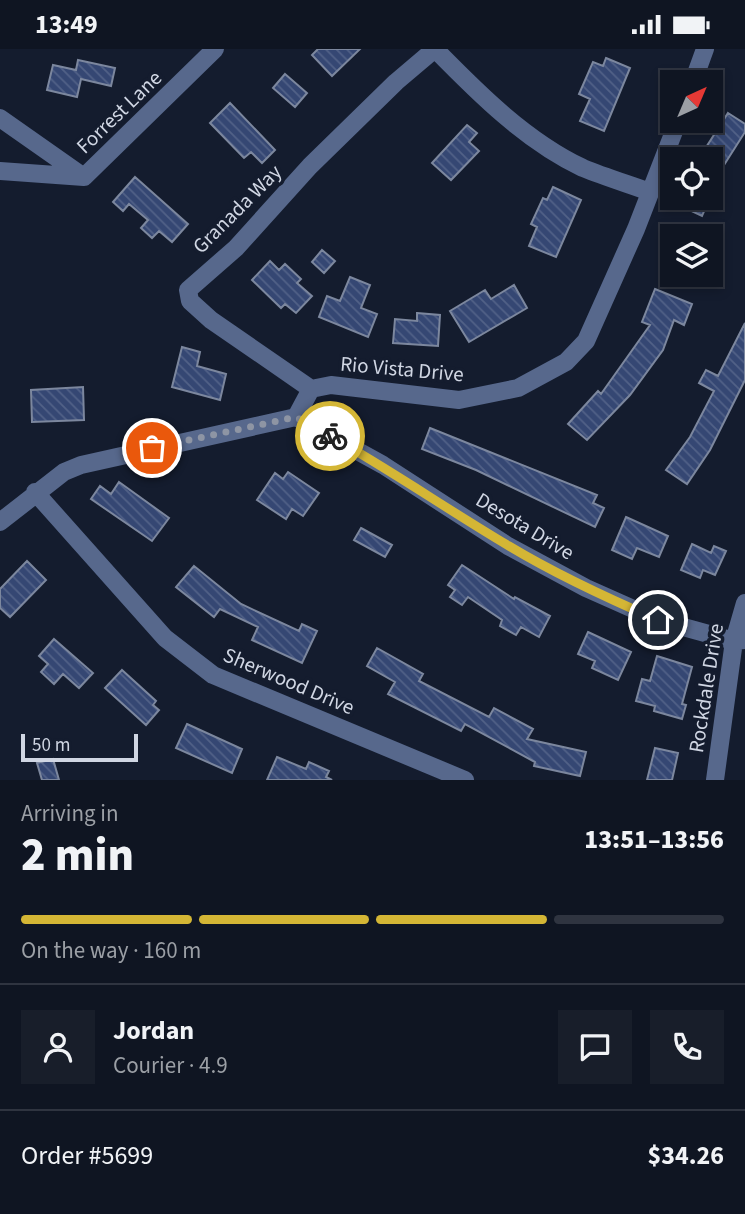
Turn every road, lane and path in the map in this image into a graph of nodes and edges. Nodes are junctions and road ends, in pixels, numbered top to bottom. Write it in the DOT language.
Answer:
graph roads {
  1 [pos="215,49"];
  2 [pos="435,49"];
  3 [pos="705,49"];
  4 [pos="697,70"];
  5 [pos="0,118"];
  6 [pos="673,133"];
  7 [pos="0,171"];
  8 [pos="84,177"];
  9 [pos="650,192"];
  10 [pos="311,389"];
  11 [pos="296,417"];
  12 [pos="36,492"];
  13 [pos="0,522"];
  14 [pos="745,603"];
  15 [pos="739,641"];
  16 [pos="440,774"];
  17 [pos="465,780"];
  18 [pos="715,780"];
  1 -- 8 [label="street, Forrest Lane"];
  2 -- 9 [label="street"];
  2 -- 10 [label="street, Granada Way"];
  3 -- 4 [label="street"];
  5 -- 8 [label="street"];
  6 -- 9 [label="street, Rio Vista Drive"];
  7 -- 8 [label="street, Forrest Lane"];
  9 -- 10 [label="street, Rio Vista Drive"];
  10 -- 11 [label="street, Rio Vista Drive"];
  11 -- 12 [label="street"];
  11 -- 15 [label="street, Desota Drive"];
  12 -- 13 [label="street"];
  12 -- 16 [label="street, Sherwood Drive"];
  14 -- 15 [label="street, Rockdale Drive"];
  15 -- 18 [label="street, Rockdale Drive"];
  16 -- 17 [label="street, Sherwood Drive"];
}
